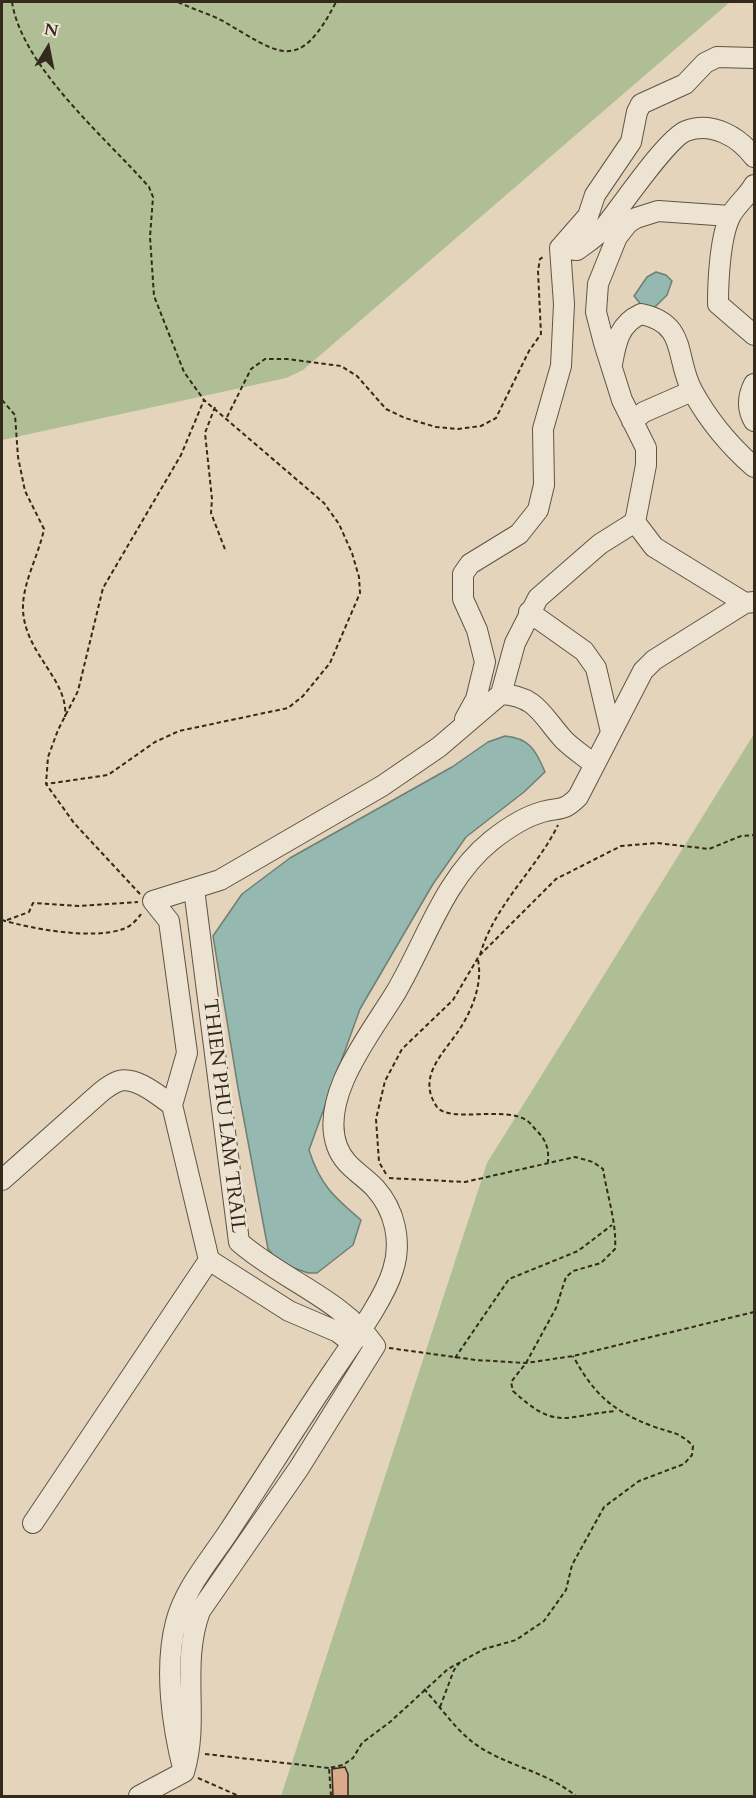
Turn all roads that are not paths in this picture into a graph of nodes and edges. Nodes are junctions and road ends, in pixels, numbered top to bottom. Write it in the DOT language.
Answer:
graph roads {
  1 [pos="754,58"];
  2 [pos="754,157"];
  3 [pos="754,185"];
  4 [pos="730,216"];
  5 [pos="560,249"];
  6 [pos="754,335"];
  7 [pos="612,367"];
  8 [pos="754,385"];
  9 [pos="692,391"];
  10 [pos="632,421"];
  11 [pos="754,421"];
  12 [pos="754,467"];
  13 [pos="635,522"];
  14 [pos="750,602"];
  15 [pos="529,612"];
  16 [pos="501,694"];
  17 [pos="458,731"];
  18 [pos="611,732"];
  19 [pos="594,764"];
  20 [pos="194,890"];
  21 [pos="172,1105"];
  22 [pos="2,1180"];
  23 [pos="209,1260"];
  24 [pos="357,1334"];
  25 [pos="33,1523"];
  26 [pos="184,1772"];
  27 [pos="139,1797"];
  1 -- 5 [label="street"];
  2 -- 5 [label="street"];
  3 -- 4 [label="street"];
  4 -- 6 [label="street"];
  4 -- 7 [label="street"];
  5 -- 17 [label="street"];
  7 -- 9 [label="street"];
  7 -- 10 [label="street"];
  8 -- 11 [label="street"];
  9 -- 10 [label="street"];
  9 -- 12 [label="street"];
  10 -- 13 [label="street"];
  13 -- 14 [label="street"];
  13 -- 15 [label="street"];
  14 -- 18 [label="street"];
  15 -- 16 [label="street"];
  15 -- 18 [label="street"];
  16 -- 17 [label="street"];
  16 -- 19 [label="street"];
  17 -- 20 [label="street"];
  18 -- 19 [label="street"];
  19 -- 24 [label="street"];
  20 -- 21 [label="street"];
  20 -- 24 [label="street, THIEN PHU LAM TRAIL"];
  21 -- 22 [label="street"];
  21 -- 23 [label="street"];
  23 -- 24 [label="street"];
  23 -- 25 [label="street"];
  24 -- 26 [label="street"];
  24 -- 26 [label="street, THIEN PHU LAM TRAIL"];
  26 -- 27 [label="street"];
}
